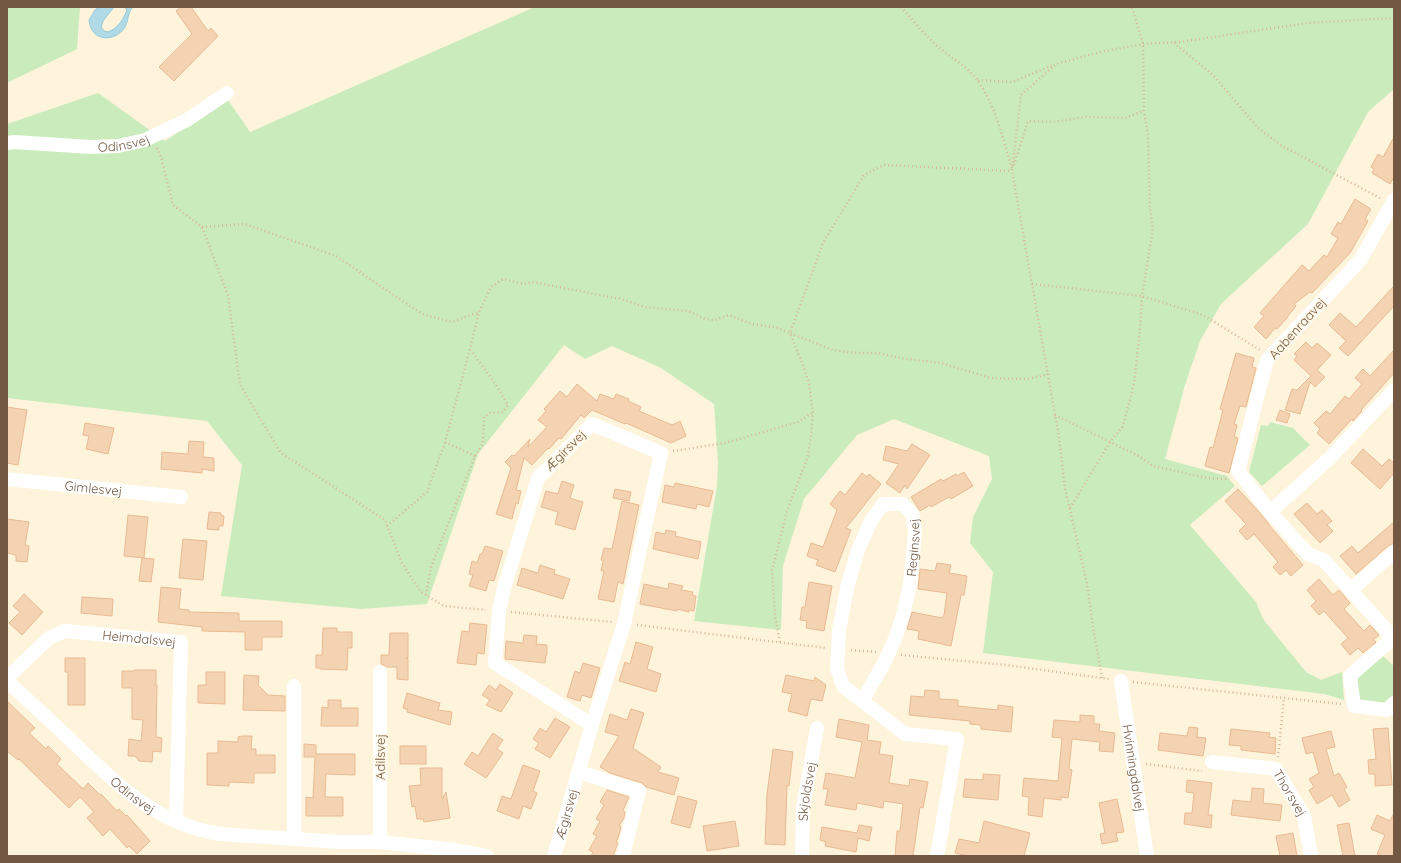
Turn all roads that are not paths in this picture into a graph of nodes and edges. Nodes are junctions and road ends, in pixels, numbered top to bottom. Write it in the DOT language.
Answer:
graph roads {
  1 [pos="227,93"];
  2 [pos="7,143"];
  3 [pos="1393,202"];
  4 [pos="1394,390"];
  5 [pos="7,478"];
  6 [pos="181,497"];
  7 [pos="1270,512"];
  8 [pos="1394,552"];
  9 [pos="1351,590"];
  10 [pos="1394,638"];
  11 [pos="380,672"];
  12 [pos="7,679"];
  13 [pos="1121,681"];
  14 [pos="294,686"];
  15 [pos="862,701"];
  16 [pos="1394,703"];
  17 [pos="592,725"];
  18 [pos="817,728"];
  19 [pos="1212,762"];
  20 [pos="579,772"];
  21 [pos="176,821"];
  22 [pos="294,838"];
  23 [pos="380,842"];
  24 [pos="487,856"];
  25 [pos="554,856"];
  26 [pos="624,856"];
  27 [pos="802,856"];
  28 [pos="937,856"];
  29 [pos="1147,856"];
  30 [pos="1311,856"];
  1 -- 2 [label="street, Odinsvej"];
  3 -- 7 [label="street, Aabenraavej"];
  4 -- 7 [label="street"];
  5 -- 6 [label="street, Gimlesvej"];
  7 -- 9 [label="street"];
  8 -- 9 [label="street"];
  9 -- 10 [label="street"];
  10 -- 16 [label="street"];
  11 -- 23 [label="street, Adilsvej"];
  12 -- 21 [label="street, Odinsvej"];
  12 -- 21 [label="street, Heimdalsvej"];
  13 -- 29 [label="street, Hvinningdalvej"];
  14 -- 22 [label="street"];
  15 -- 15 [label="street, Reginsvej"];
  15 -- 28 [label="street, Reginsvej"];
  17 -- 17 [label="street, Ægirsvej"];
  17 -- 20 [label="street, Ægirsvej"];
  18 -- 27 [label="street, Skjoldsvej"];
  19 -- 30 [label="street, Thorsvej"];
  20 -- 25 [label="street, Ægirsvej"];
  20 -- 26 [label="street, Ægirsvej"];
  21 -- 22 [label="street, Odinsvej"];
  22 -- 23 [label="street, Odinsvej"];
  23 -- 24 [label="street, Odinsvej"];
}
